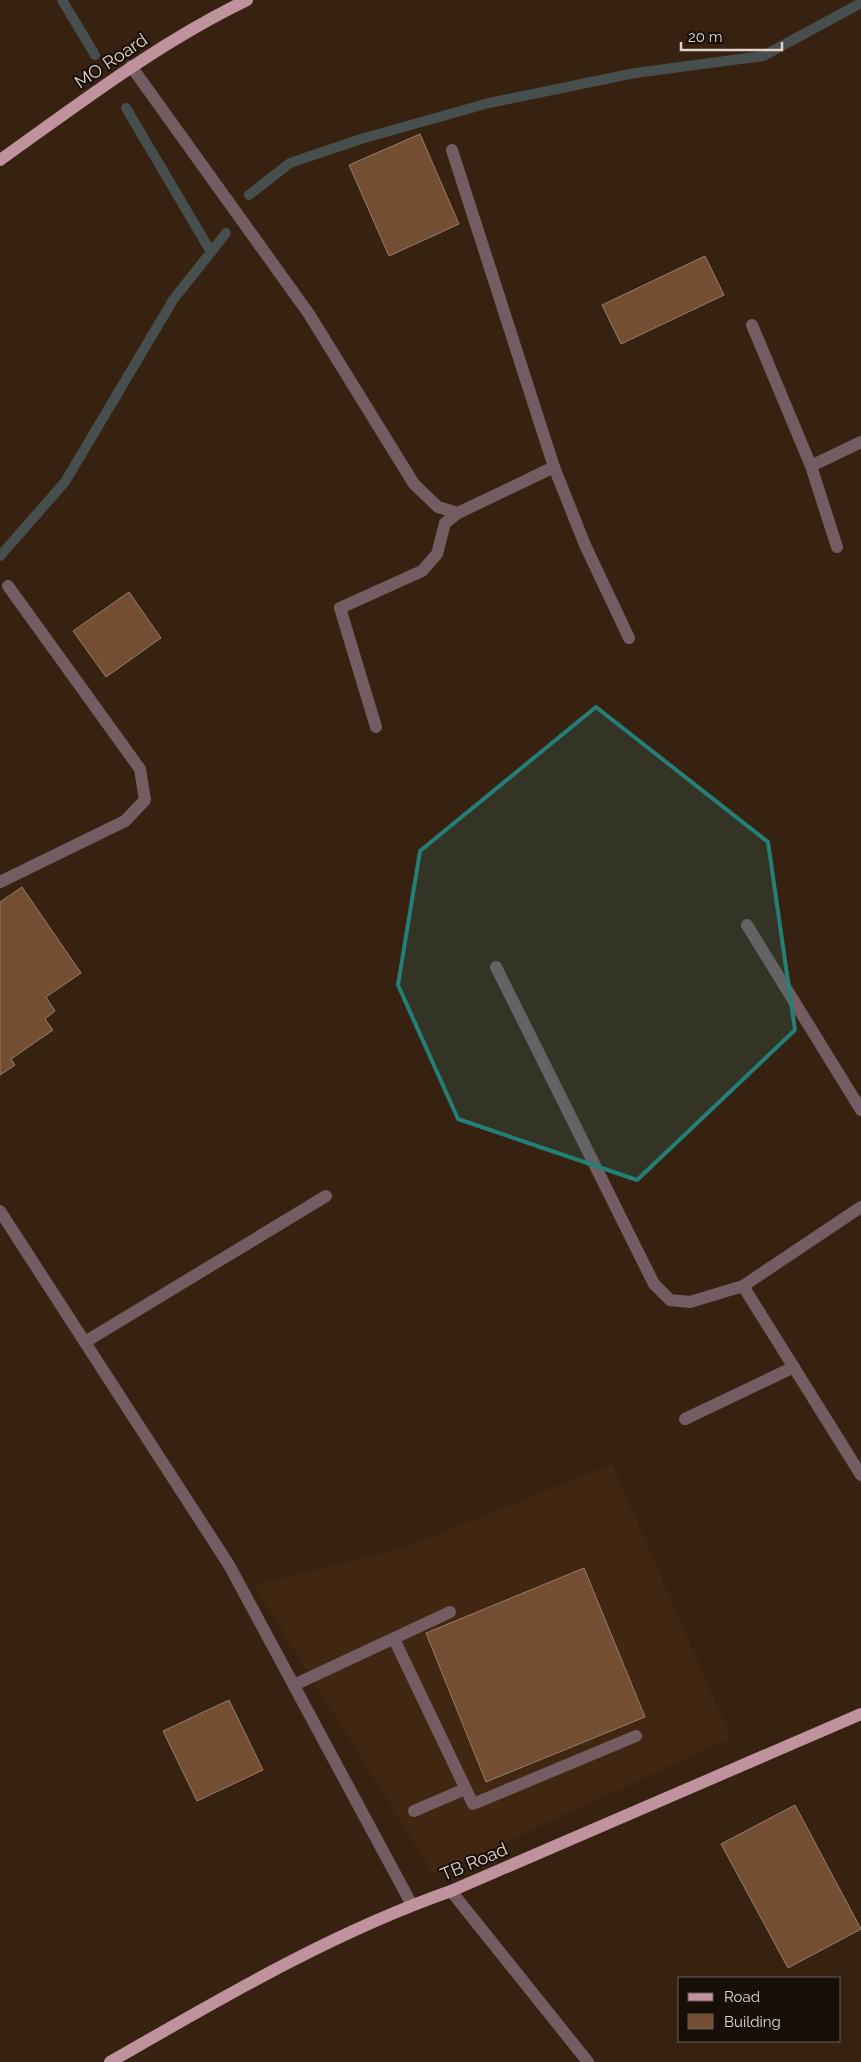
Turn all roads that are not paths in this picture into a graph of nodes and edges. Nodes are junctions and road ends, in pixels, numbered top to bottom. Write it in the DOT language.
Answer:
graph roads {
  1 [pos="247,0"];
  2 [pos="131,66"];
  3 [pos="452,150"];
  4 [pos="0,160"];
  5 [pos="752,325"];
  6 [pos="861,442"];
  7 [pos="811,466"];
  8 [pos="554,467"];
  9 [pos="458,513"];
  10 [pos="837,547"];
  11 [pos="8,586"];
  12 [pos="629,638"];
  13 [pos="376,727"];
  14 [pos="0,882"];
  15 [pos="746,925"];
  16 [pos="496,967"];
  17 [pos="861,1110"];
  18 [pos="326,1196"];
  19 [pos="861,1207"];
  20 [pos="0,1210"];
  21 [pos="743,1286"];
  22 [pos="85,1342"];
  23 [pos="794,1367"];
  24 [pos="685,1419"];
  25 [pos="861,1475"];
  26 [pos="450,1612"];
  27 [pos="394,1639"];
  28 [pos="294,1684"];
  29 [pos="861,1714"];
  30 [pos="636,1736"];
  31 [pos="465,1789"];
  32 [pos="414,1811"];
  33 [pos="451,1891"];
  34 [pos="412,1904"];
  35 [pos="110,2062"];
  36 [pos="588,2062"];
  1 -- 2 [label="main road, MO Roard"];
  2 -- 4 [label="main road, MO Roard"];
  2 -- 9 [label="street"];
  3 -- 8 [label="street"];
  5 -- 7 [label="street"];
  6 -- 7 [label="street"];
  7 -- 10 [label="street"];
  8 -- 9 [label="street"];
  8 -- 12 [label="street"];
  9 -- 13 [label="street"];
  11 -- 14 [label="street"];
  15 -- 17 [label="street"];
  16 -- 21 [label="street"];
  18 -- 22 [label="street"];
  19 -- 21 [label="street"];
  20 -- 22 [label="street"];
  21 -- 23 [label="street"];
  22 -- 28 [label="street"];
  23 -- 24 [label="street"];
  23 -- 25 [label="street"];
  26 -- 27 [label="street"];
  27 -- 28 [label="street"];
  27 -- 31 [label="street"];
  28 -- 34 [label="street"];
  29 -- 33 [label="main road, TB Road"];
  30 -- 31 [label="street"];
  31 -- 32 [label="street"];
  33 -- 34 [label="main road, TB Road"];
  33 -- 36 [label="street"];
  34 -- 35 [label="main road, TB Road"];
}
